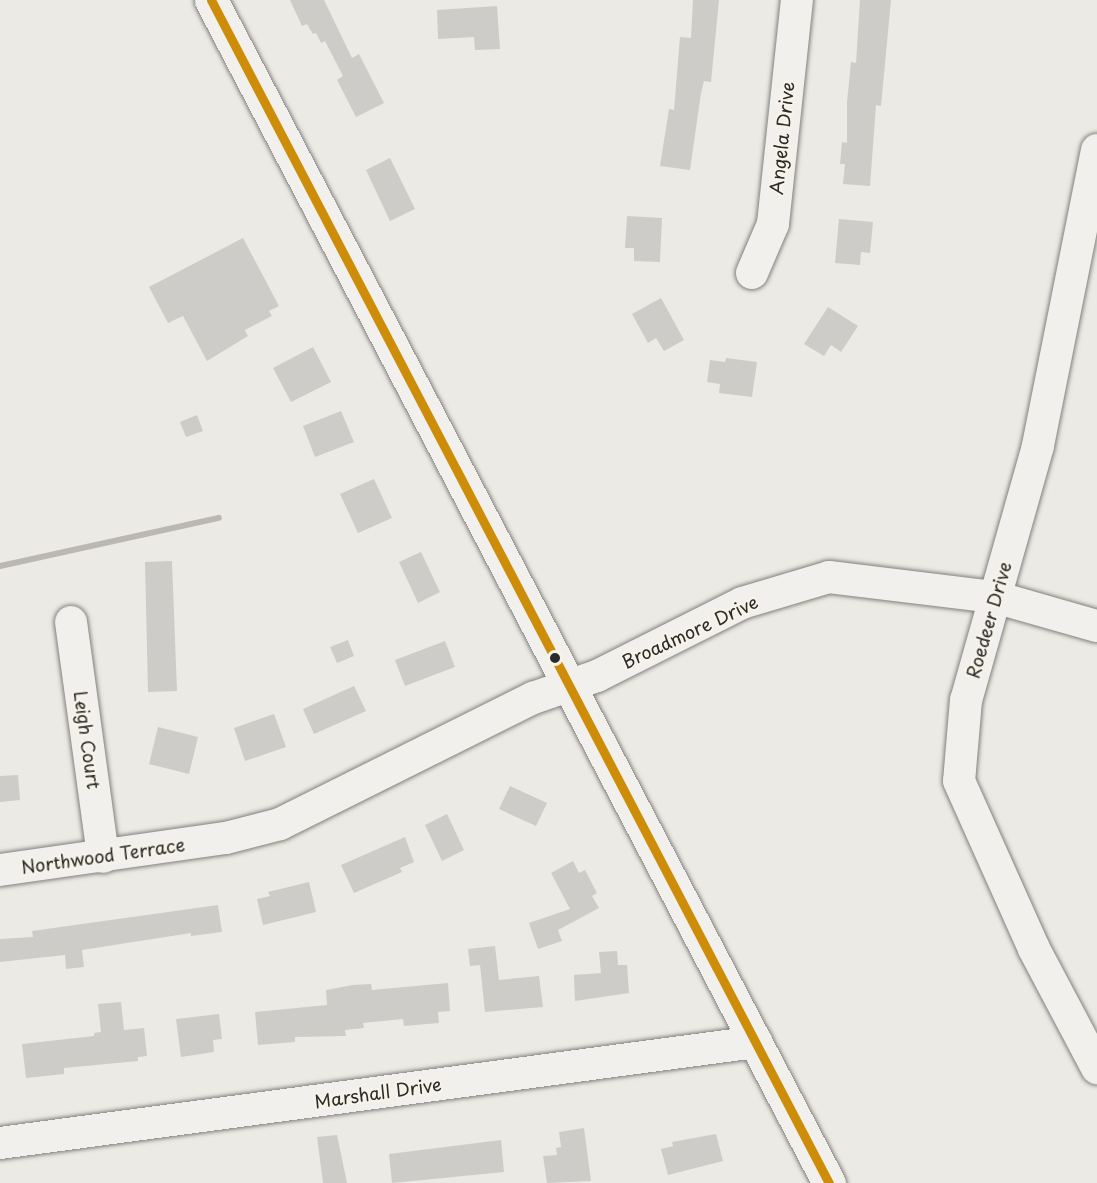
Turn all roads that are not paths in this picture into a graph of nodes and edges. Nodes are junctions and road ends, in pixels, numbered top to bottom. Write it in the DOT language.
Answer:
graph roads {
  1 [pos="211,0"];
  2 [pos="797,0"];
  3 [pos="1097,150"];
  4 [pos="752,273"];
  5 [pos="995,597"];
  6 [pos="71,622"];
  7 [pos="1097,626"];
  8 [pos="567,685"];
  9 [pos="103,857"];
  10 [pos="0,870"];
  11 [pos="756,1042"];
  12 [pos="1097,1068"];
  13 [pos="0,1143"];
  14 [pos="829,1183"];
  1 -- 8 [label="main road"];
  2 -- 4 [label="street, Angela Drive"];
  3 -- 5 [label="street, Roedeer Drive"];
  5 -- 7 [label="street, Broadmore Drive"];
  5 -- 8 [label="street, Broadmore Drive"];
  5 -- 12 [label="street, Roedeer Drive"];
  6 -- 9 [label="street, Leigh Court"];
  8 -- 9 [label="street, Northwood Terrace"];
  8 -- 11 [label="main road"];
  9 -- 10 [label="street, Northwood Terrace"];
  11 -- 13 [label="street, Marshall Drive"];
  11 -- 14 [label="main road"];
}
